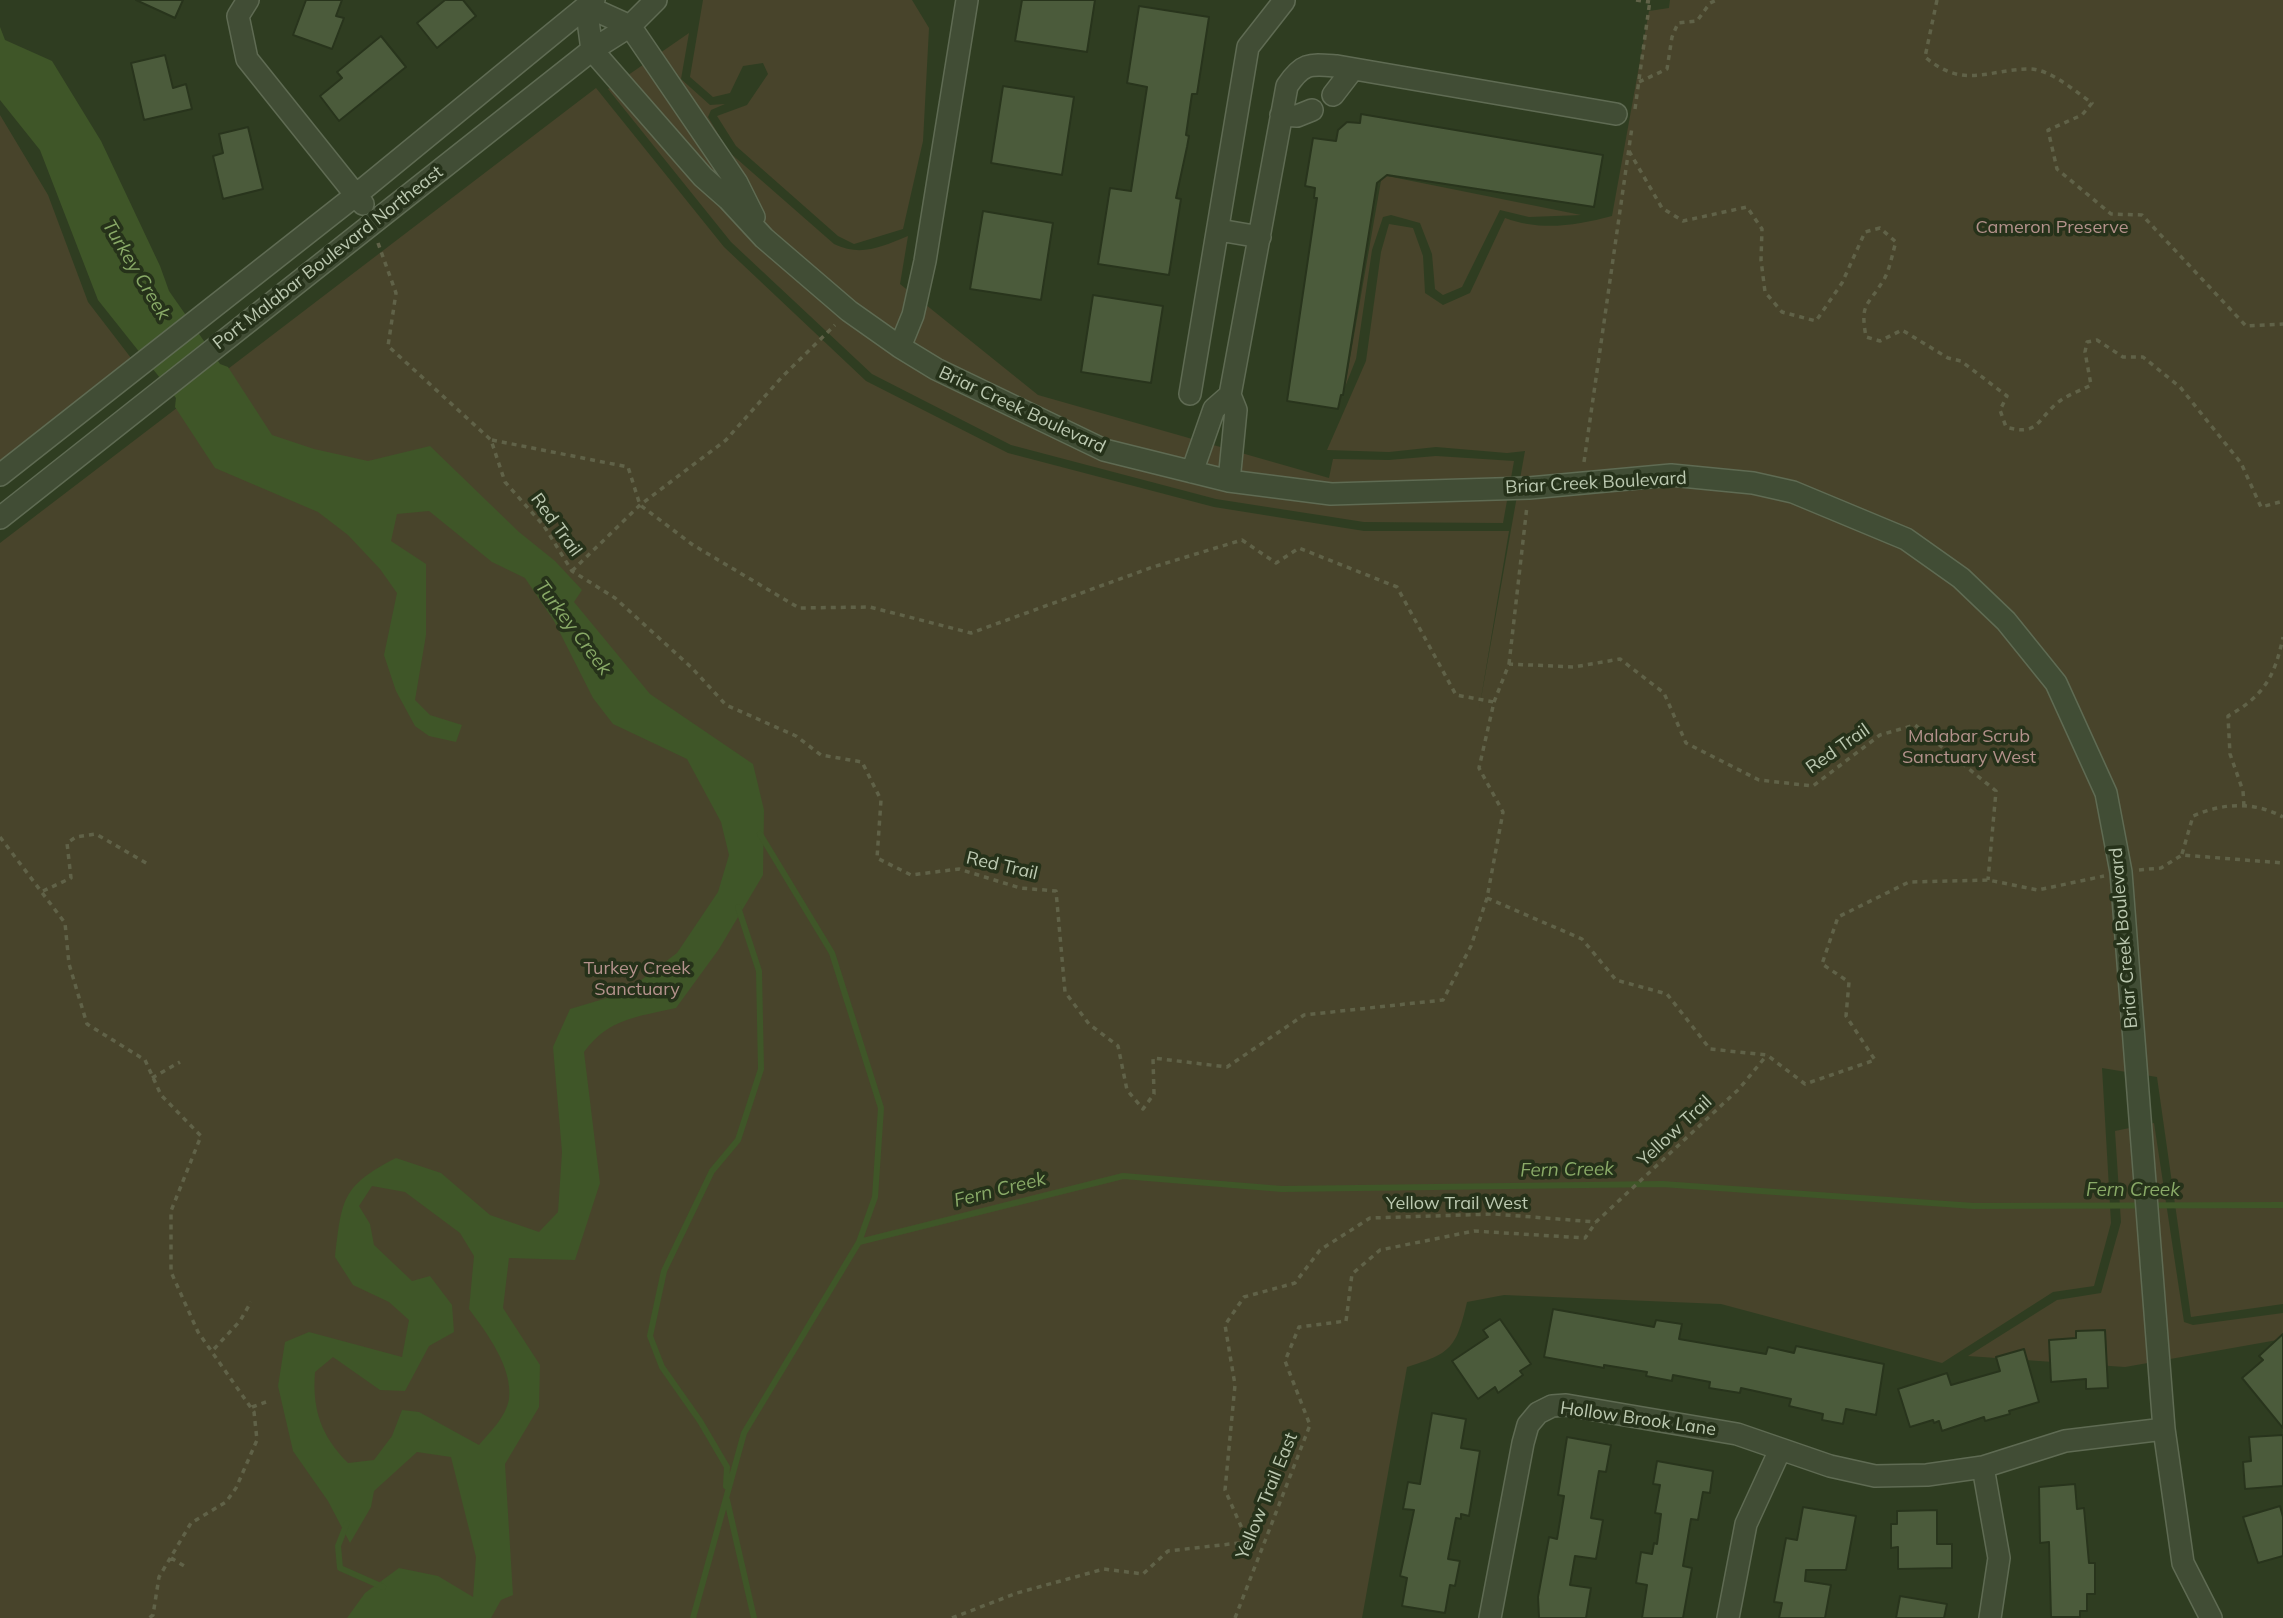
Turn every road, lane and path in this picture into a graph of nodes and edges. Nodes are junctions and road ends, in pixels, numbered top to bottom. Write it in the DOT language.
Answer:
graph roads {
  1 [pos="248,0"];
  2 [pos="656,0"];
  3 [pos="967,0"];
  4 [pos="1636,0"];
  5 [pos="1717,0"];
  6 [pos="1937,0"];
  7 [pos="1284,1"];
  8 [pos="1650,1"];
  9 [pos="590,3"];
  10 [pos="631,26"];
  11 [pos="592,50"];
  12 [pos="1353,69"];
  13 [pos="1639,82"];
  14 [pos="1333,95"];
  15 [pos="1312,110"];
  16 [pos="1616,114"];
  17 [pos="1281,115"];
  18 [pos="1629,151"];
  19 [pos="356,195"];
  20 [pos="371,224"];
  21 [pos="1219,230"];
  22 [pos="1260,237"];
  23 [pos="764,238"];
  24 [pos="849,311"];
  25 [pos="2283,324"];
  26 [pos="900,347"];
  27 [pos="1191,394"];
  28 [pos="1230,395"];
  29 [pos="491,440"];
  30 [pos="1192,472"];
  31 [pos="0,475"];
  32 [pos="1230,481"];
  33 [pos="1582,482"];
  34 [pos="1530,488"];
  35 [pos="2283,504"];
  36 [pos="640,505"];
  37 [pos="0,518"];
  38 [pos="572,571"];
  39 [pos="2283,637"];
  40 [pos="1509,664"];
  41 [pos="1494,702"];
  42 [pos="2244,806"];
  43 [pos="2283,817"];
  44 [pos="0,837"];
  45 [pos="2182,855"];
  46 [pos="2283,863"];
  47 [pos="148,864"];
  48 [pos="2122,872"];
  49 [pos="1988,880"];
  50 [pos="43,891"];
  51 [pos="1487,898"];
  52 [pos="1767,1055"];
  53 [pos="180,1062"];
  54 [pos="152,1078"];
  55 [pos="1596,1222"];
  56 [pos="251,1302"];
  57 [pos="213,1350"];
  58 [pos="267,1402"];
  59 [pos="251,1408"];
  60 [pos="2164,1429"];
  61 [pos="1780,1450"];
  62 [pos="1983,1467"];
  63 [pos="171,1558"];
  64 [pos="186,1567"];
  65 [pos="149,1618"];
  66 [pos="952,1618"];
  67 [pos="1235,1618"];
  68 [pos="1490,1618"];
  69 [pos="1728,1618"];
  70 [pos="1990,1618"];
  71 [pos="2211,1618"];
  1 -- 19 [label="street"];
  2 -- 10 [label="street, Port Malabar Boulevard Northeast"];
  3 -- 26 [label="street"];
  4 -- 8 [label="path"];
  5 -- 13 [label="path"];
  6 -- 25 [label="path"];
  7 -- 21 [label="street"];
  8 -- 13 [label="path"];
  9 -- 10 [label="street"];
  9 -- 11 [label="street"];
  9 -- 19 [label="street, Port Malabar Boulevard Northeast"];
  10 -- 11 [label="street, Port Malabar Boulevard Northeast"];
  10 -- 23 [label="street, Briar Creek Boulevard"];
  11 -- 20 [label="street, Port Malabar Boulevard Northeast"];
  11 -- 23 [label="street, Briar Creek Boulevard"];
  12 -- 14 [label="street"];
  12 -- 16 [label="street"];
  12 -- 17 [label="street"];
  13 -- 18 [label="path"];
  15 -- 17 [label="street"];
  17 -- 22 [label="street"];
  18 -- 33 [label="path"];
  18 -- 35 [label="path"];
  19 -- 20 [label="street"];
  19 -- 31 [label="street, Port Malabar Boulevard Northeast"];
  20 -- 29 [label="path, Red Trail"];
  20 -- 37 [label="street, Port Malabar Boulevard Northeast"];
  21 -- 22 [label="street"];
  21 -- 27 [label="street"];
  22 -- 28 [label="street"];
  23 -- 24 [label="street, Briar Creek Boulevard"];
  24 -- 26 [label="street, Briar Creek Boulevard"];
  24 -- 36 [label="path"];
  26 -- 30 [label="street, Briar Creek Boulevard"];
  28 -- 30 [label="street"];
  28 -- 32 [label="street"];
  29 -- 36 [label="path"];
  29 -- 38 [label="path, Red Trail"];
  30 -- 32 [label="street, Briar Creek Boulevard"];
  32 -- 34 [label="street, Briar Creek Boulevard"];
  33 -- 34 [label="street, Briar Creek Boulevard"];
  33 -- 48 [label="street, Briar Creek Boulevard"];
  34 -- 40 [label="path"];
  36 -- 38 [label="path"];
  36 -- 41 [label="path"];
  38 -- 51 [label="path, Red Trail"];
  39 -- 42 [label="path"];
  40 -- 41 [label="path, Red Trail"];
  40 -- 49 [label="path, Red Trail"];
  41 -- 51 [label="path, Red Trail"];
  42 -- 43 [label="path"];
  42 -- 45 [label="path"];
  44 -- 50 [label="path"];
  45 -- 46 [label="path"];
  45 -- 48 [label="path"];
  47 -- 50 [label="path"];
  48 -- 49 [label="path"];
  48 -- 60 [label="street, Briar Creek Boulevard"];
  49 -- 52 [label="path"];
  50 -- 54 [label="path"];
  51 -- 52 [label="path"];
  52 -- 55 [label="path, Yellow Trail"];
  53 -- 54 [label="path"];
  54 -- 57 [label="path"];
  55 -- 66 [label="path, Yellow Trail West"];
  55 -- 67 [label="path, Yellow Trail East"];
  56 -- 57 [label="path"];
  57 -- 59 [label="path"];
  58 -- 59 [label="path"];
  59 -- 63 [label="path"];
  60 -- 62 [label="street, Hollow Brook Lane"];
  60 -- 71 [label="street, Briar Creek Boulevard"];
  61 -- 62 [label="street, Hollow Brook Lane"];
  61 -- 68 [label="street, Hollow Brook Lane"];
  61 -- 69 [label="street"];
  62 -- 70 [label="street"];
  63 -- 64 [label="path"];
  63 -- 65 [label="path"];
}
